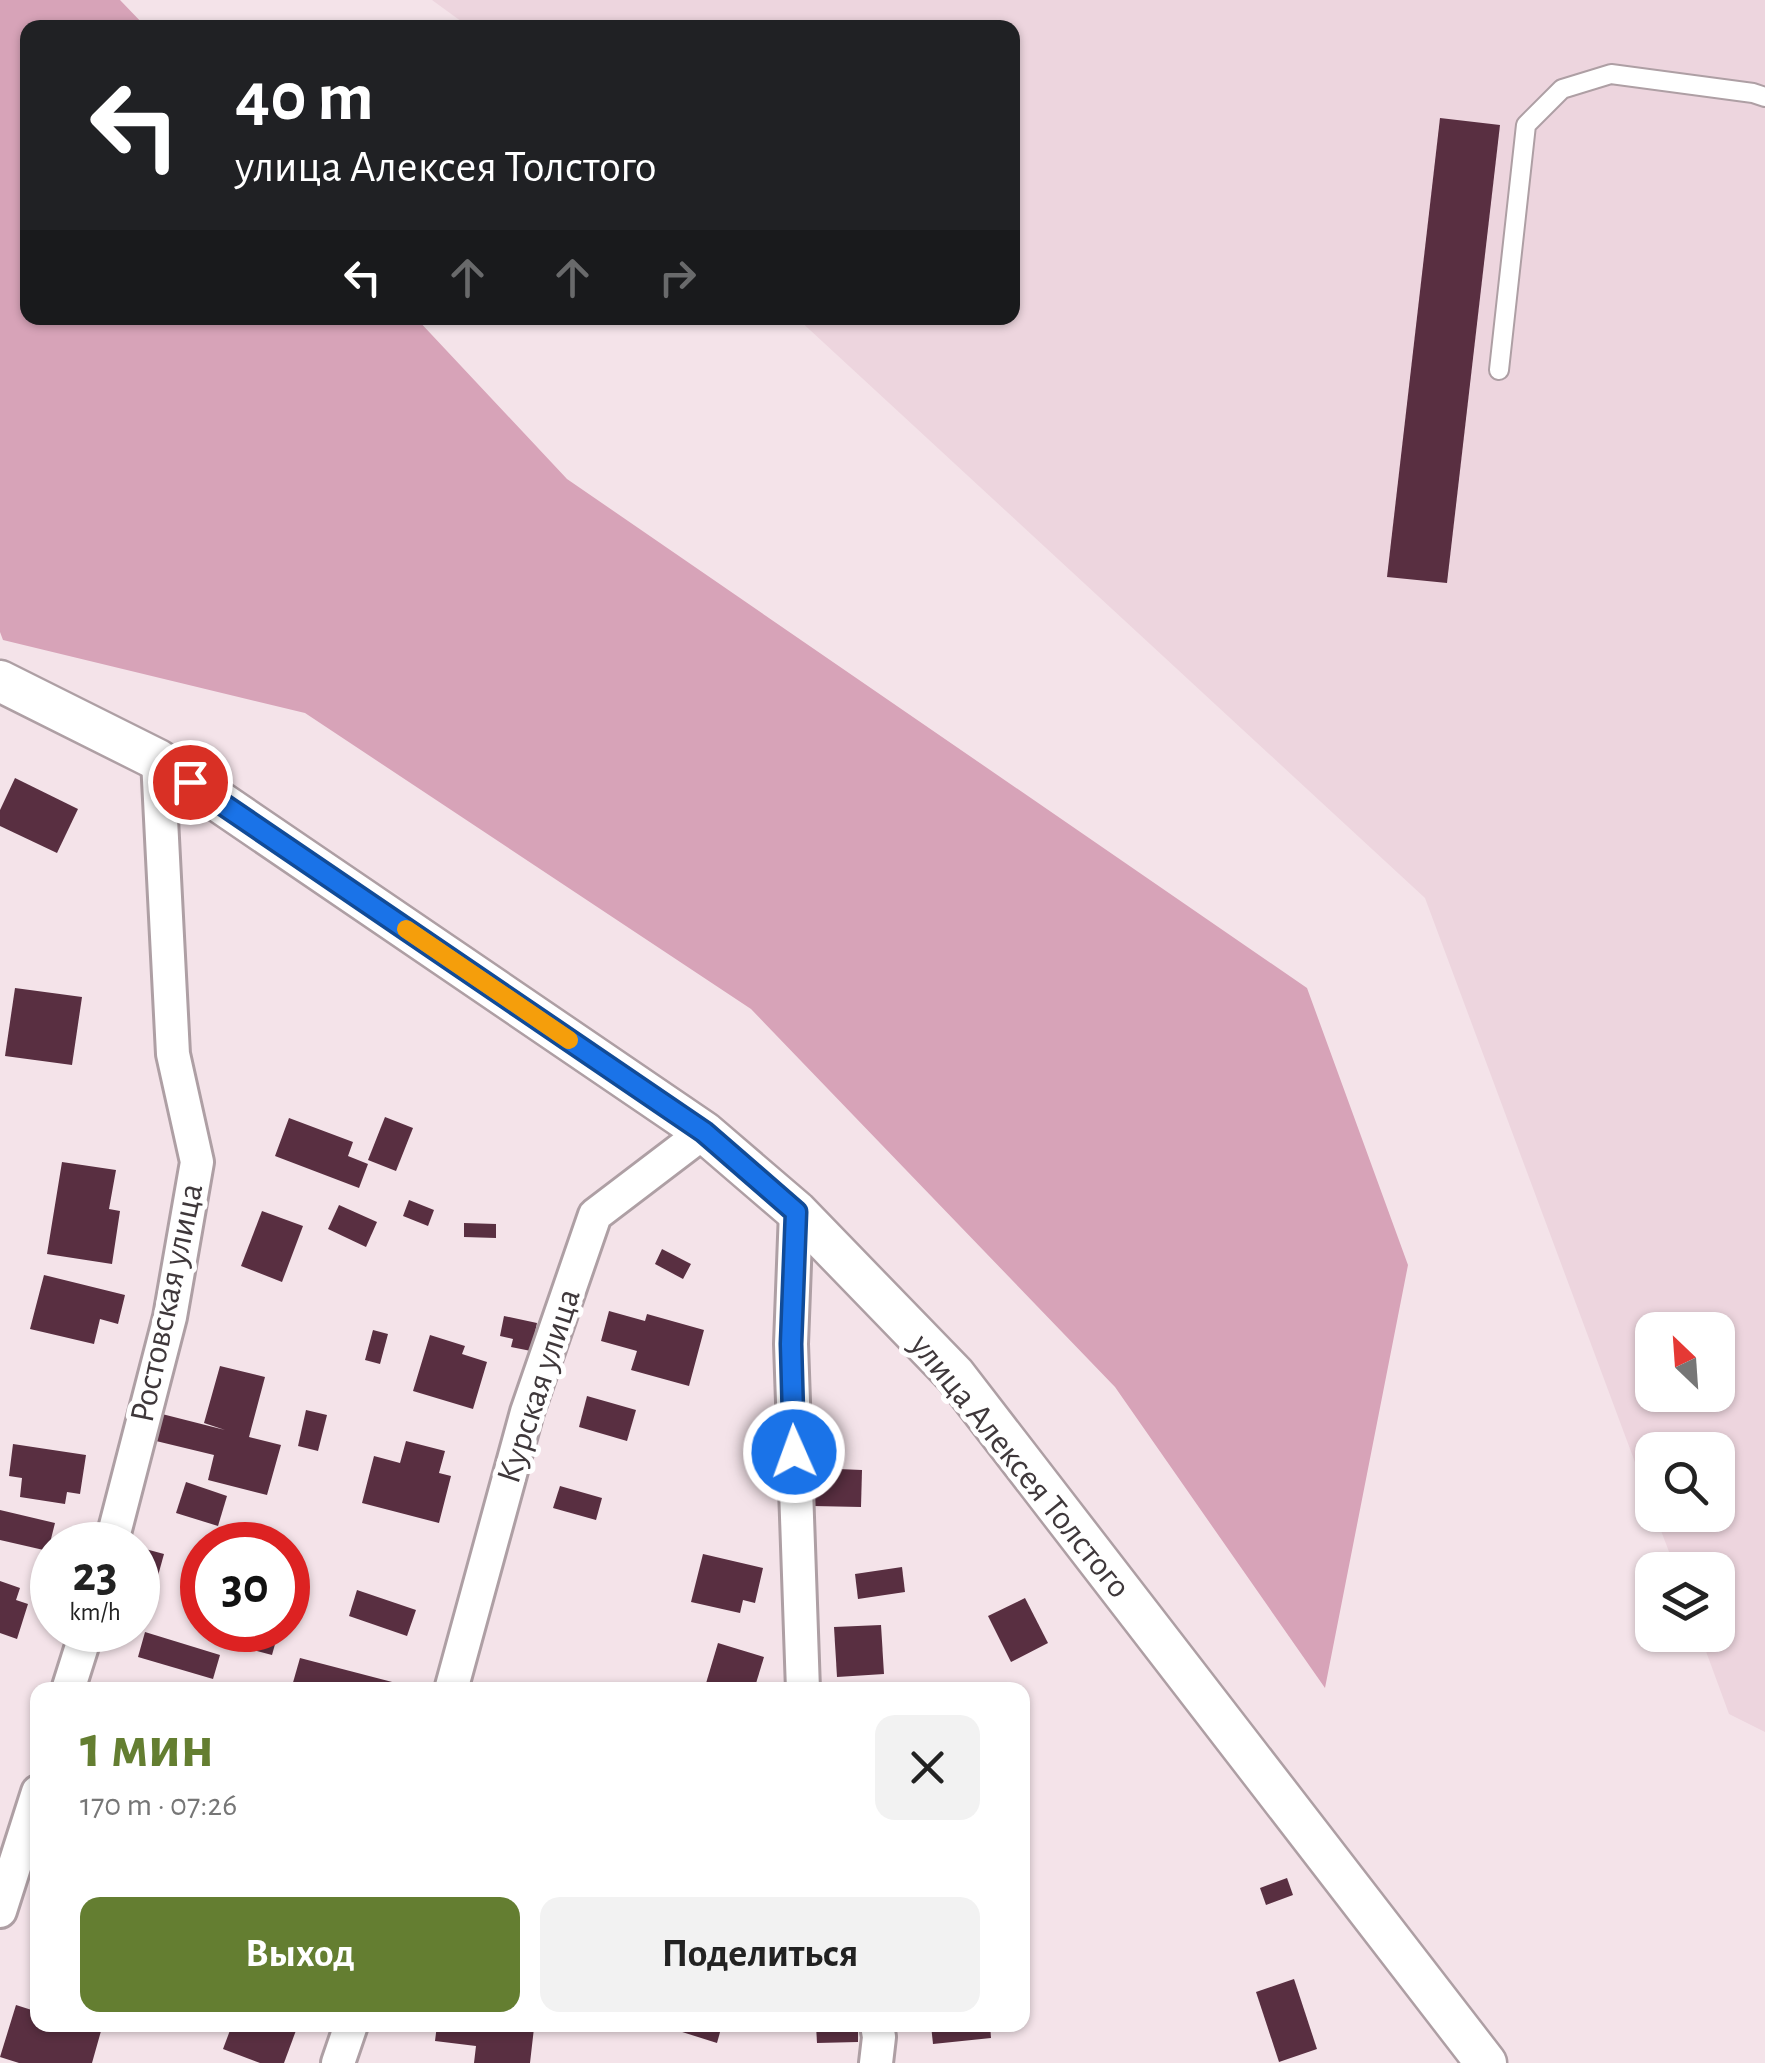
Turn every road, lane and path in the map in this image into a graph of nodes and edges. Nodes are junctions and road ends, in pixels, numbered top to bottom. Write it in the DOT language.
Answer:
graph roads {
  1 [pos="1765,96"];
  2 [pos="1499,370"];
  3 [pos="0,682"];
  4 [pos="158,760"];
  5 [pos="704,1132"];
  6 [pos="796,1212"];
  7 [pos="117,1522"];
  8 [pos="79,1652"];
  9 [pos="70,1682"];
  10 [pos="454,1682"];
  11 [pos="804,1682"];
  12 [pos="30,1817"];
  13 [pos="0,1910"];
  14 [pos="348,2032"];
  15 [pos="878,2032"];
  16 [pos="338,2063"];
  17 [pos="876,2063"];
  18 [pos="1485,2063"];
  1 -- 2 [label="lane"];
  3 -- 4 [label="street, улица Алексея Толстого"];
  4 -- 5 [label="street, улица Алексея Толстого"];
  4 -- 7 [label="street, Ростовская улица"];
  5 -- 6 [label="street, улица Алексея Толстого"];
  5 -- 10 [label="street, Курская улица"];
  6 -- 11 [label="street"];
  6 -- 18 [label="street, улица Алексея Толстого"];
  8 -- 9 [label="street"];
  12 -- 13 [label="street"];
  14 -- 16 [label="street"];
  15 -- 17 [label="street"];
}
